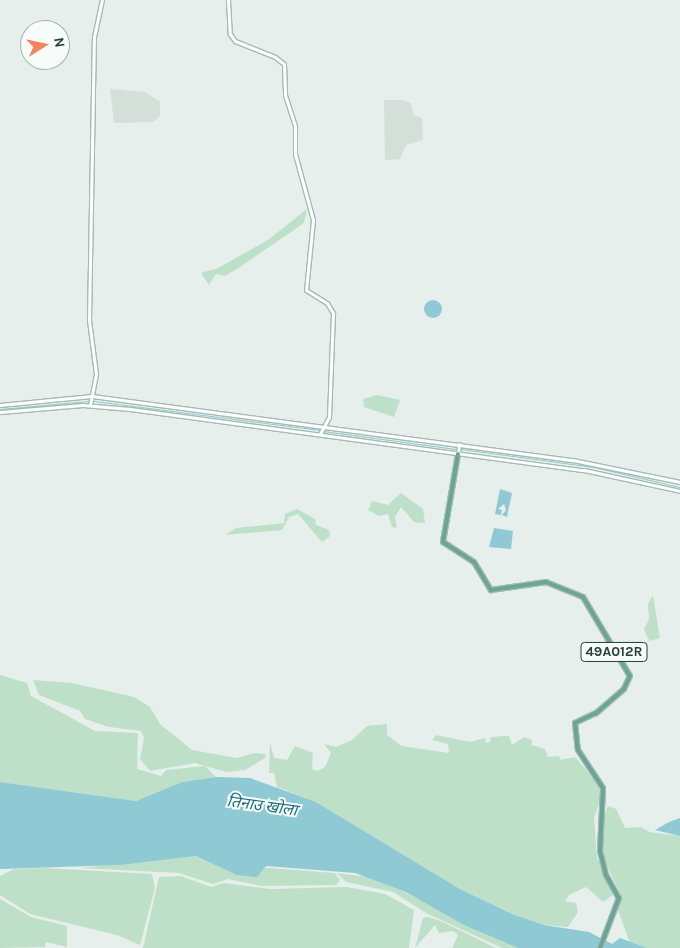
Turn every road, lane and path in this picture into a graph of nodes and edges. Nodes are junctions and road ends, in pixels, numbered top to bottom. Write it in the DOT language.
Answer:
graph roads {
  1 [pos="102,0"];
  2 [pos="228,0"];
  3 [pos="92,396"];
  4 [pos="0,405"];
  5 [pos="90,405"];
  6 [pos="0,412"];
  7 [pos="322,426"];
  8 [pos="320,434"];
  9 [pos="460,444"];
  10 [pos="458,454"];
  11 [pos="680,482"];
  12 [pos="680,491"];
  13 [pos="600,948"];
  1 -- 3 [label="main road"];
  2 -- 7 [label="main road"];
  3 -- 4 [label="main road"];
  3 -- 5 [label="main road"];
  3 -- 7 [label="main road"];
  5 -- 6 [label="main road"];
  5 -- 8 [label="main road"];
  7 -- 8 [label="main road"];
  7 -- 9 [label="main road"];
  8 -- 10 [label="main road"];
  9 -- 10 [label="main road"];
  9 -- 11 [label="main road"];
  10 -- 12 [label="main road"];
  10 -- 13 [label="main road, 49A012R"];
}
